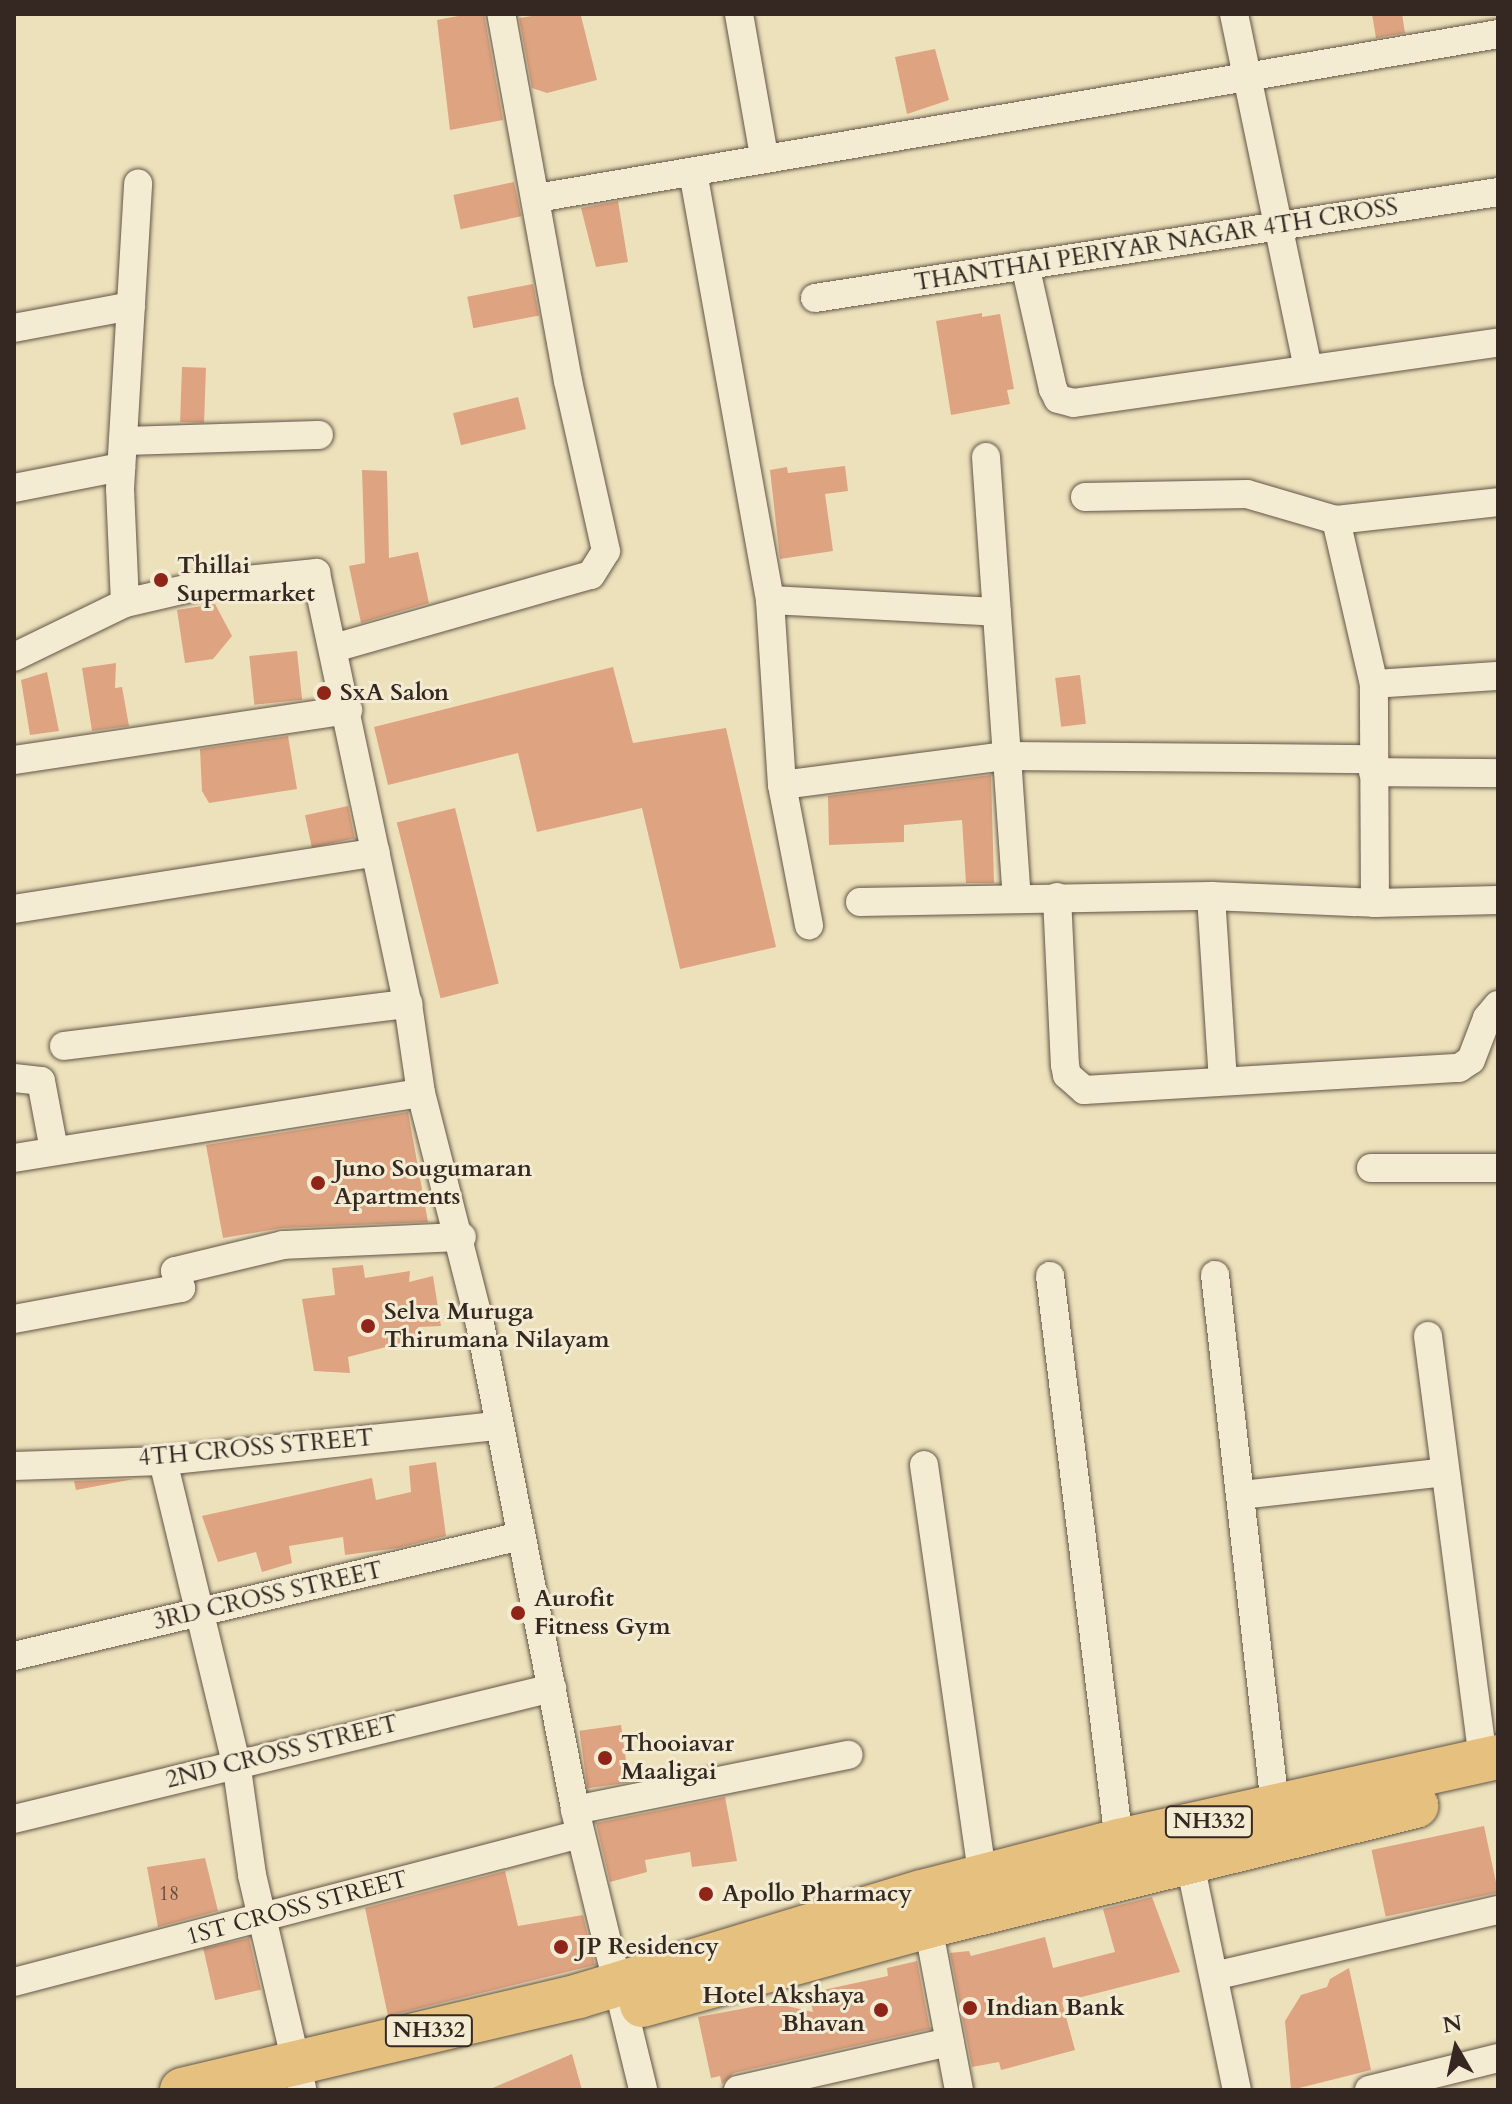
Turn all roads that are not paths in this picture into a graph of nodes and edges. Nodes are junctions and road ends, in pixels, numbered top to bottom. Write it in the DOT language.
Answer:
graph roads {
  1 [pos="501,14"];
  2 [pos="739,14"];
  3 [pos="1234,14"];
  4 [pos="1498,34"];
  5 [pos="1246,79"];
  6 [pos="764,156"];
  7 [pos="693,172"];
  8 [pos="138,184"];
  9 [pos="1498,192"];
  10 [pos="537,198"];
  11 [pos="1275,226"];
  12 [pos="1025,265"];
  13 [pos="815,298"];
  14 [pos="131,306"];
  15 [pos="14,328"];
  16 [pos="1498,343"];
  17 [pos="1308,368"];
  18 [pos="319,435"];
  19 [pos="122,454"];
  20 [pos="986,457"];
  21 [pos="14,488"];
  22 [pos="1085,497"];
  23 [pos="1498,502"];
  24 [pos="1336,520"];
  25 [pos="770,600"];
  26 [pos="125,603"];
  27 [pos="997,612"];
  28 [pos="334,648"];
  29 [pos="14,657"];
  30 [pos="1498,676"];
  31 [pos="1374,684"];
  32 [pos="348,710"];
  33 [pos="1006,756"];
  34 [pos="14,760"];
  35 [pos="1373,766"];
  36 [pos="1498,773"];
  37 [pos="782,785"];
  38 [pos="376,852"];
  39 [pos="1211,896"];
  40 [pos="1017,897"];
  41 [pos="1057,897"];
  42 [pos="1498,900"];
  43 [pos="860,902"];
  44 [pos="1375,903"];
  45 [pos="14,909"];
  46 [pos="809,925"];
  47 [pos="408,1004"];
  48 [pos="1498,1005"];
  49 [pos="64,1046"];
  50 [pos="14,1078"];
  51 [pos="1223,1080"];
  52 [pos="421,1093"];
  53 [pos="54,1150"];
  54 [pos="14,1158"];
  55 [pos="1371,1168"];
  56 [pos="1498,1168"];
  57 [pos="462,1237"];
  58 [pos="1215,1275"];
  59 [pos="1050,1276"];
  60 [pos="14,1319"];
  61 [pos="1428,1336"];
  62 [pos="498,1426"];
  63 [pos="163,1461"];
  64 [pos="924,1465"];
  65 [pos="14,1466"];
  66 [pos="1445,1472"];
  67 [pos="1241,1495"];
  68 [pos="521,1536"];
  69 [pos="197,1612"];
  70 [pos="14,1656"];
  71 [pos="552,1688"];
  72 [pos="849,1755"];
  73 [pos="236,1762"];
  74 [pos="1493,1768"];
  75 [pos="1275,1806"];
  76 [pos="14,1819"];
  77 [pos="577,1822"];
  78 [pos="1119,1841"];
  79 [pos="1186,1845"];
  80 [pos="982,1875"];
  81 [pos="925,1909"];
  82 [pos="1498,1910"];
  83 [pos="262,1918"];
  84 [pos="1214,1976"];
  85 [pos="14,1982"];
  86 [pos="643,1989"];
  87 [pos="950,2042"];
  88 [pos="1498,2058"];
  89 [pos="299,2081"];
  90 [pos="202,2088"];
  91 [pos="643,2090"];
  92 [pos="738,2090"];
  93 [pos="959,2090"];
  94 [pos="1237,2090"];
  95 [pos="1369,2090"];
  1 -- 10 [label="street"];
  2 -- 6 [label="street"];
  3 -- 5 [label="street"];
  4 -- 5 [label="street"];
  5 -- 6 [label="street"];
  5 -- 11 [label="street"];
  6 -- 7 [label="street"];
  7 -- 10 [label="street"];
  7 -- 25 [label="street"];
  8 -- 14 [label="street"];
  9 -- 11 [label="street, THANTHAI PERIYAR NAGAR 4TH CROSS"];
  10 -- 28 [label="street"];
  11 -- 12 [label="street, THANTHAI PERIYAR NAGAR 4TH CROSS"];
  11 -- 17 [label="street"];
  12 -- 13 [label="street, THANTHAI PERIYAR NAGAR 4TH CROSS"];
  12 -- 17 [label="street"];
  14 -- 15 [label="street"];
  14 -- 19 [label="street"];
  16 -- 17 [label="street"];
  18 -- 19 [label="street"];
  19 -- 21 [label="street"];
  19 -- 26 [label="street"];
  20 -- 27 [label="street"];
  22 -- 24 [label="street"];
  23 -- 24 [label="street"];
  24 -- 31 [label="street"];
  25 -- 27 [label="street"];
  25 -- 37 [label="street"];
  26 -- 28 [label="street"];
  26 -- 29 [label="street"];
  27 -- 33 [label="street"];
  28 -- 32 [label="street"];
  30 -- 31 [label="street"];
  31 -- 35 [label="street"];
  32 -- 34 [label="street"];
  32 -- 38 [label="street"];
  33 -- 35 [label="street"];
  33 -- 37 [label="street"];
  33 -- 40 [label="street"];
  35 -- 36 [label="street"];
  35 -- 44 [label="street"];
  37 -- 46 [label="street"];
  38 -- 45 [label="street"];
  38 -- 47 [label="street"];
  39 -- 41 [label="street"];
  39 -- 44 [label="street"];
  39 -- 51 [label="street"];
  40 -- 41 [label="street"];
  40 -- 43 [label="street"];
  41 -- 51 [label="street"];
  42 -- 44 [label="street"];
  47 -- 49 [label="street"];
  47 -- 52 [label="street"];
  48 -- 51 [label="street"];
  50 -- 53 [label="street"];
  52 -- 53 [label="street"];
  52 -- 57 [label="street"];
  53 -- 54 [label="street"];
  55 -- 56 [label="street"];
  57 -- 60 [label="street"];
  57 -- 62 [label="street"];
  58 -- 67 [label="street"];
  59 -- 78 [label="street"];
  61 -- 66 [label="street"];
  62 -- 63 [label="street, 4TH CROSS STREET"];
  62 -- 68 [label="street"];
  63 -- 65 [label="street, 4TH CROSS STREET"];
  63 -- 69 [label="street"];
  64 -- 80 [label="street"];
  66 -- 67 [label="street"];
  66 -- 74 [label="street"];
  67 -- 75 [label="street"];
  68 -- 69 [label="street, 3RD CROSS STREET"];
  68 -- 71 [label="street"];
  69 -- 70 [label="street, 3RD CROSS STREET"];
  69 -- 73 [label="street"];
  71 -- 73 [label="street, 2ND CROSS STREET"];
  71 -- 77 [label="street"];
  72 -- 77 [label="street, 1ST CROSS STREET"];
  73 -- 76 [label="street, 2ND CROSS STREET"];
  73 -- 83 [label="street"];
  74 -- 75 [label="highway, NH332"];
  74 -- 79 [label="highway"];
  75 -- 79 [label="highway, NH332"];
  77 -- 83 [label="street, 1ST CROSS STREET"];
  77 -- 86 [label="street"];
  78 -- 79 [label="highway, NH332"];
  78 -- 80 [label="highway, NH332"];
  79 -- 81 [label="highway"];
  79 -- 84 [label="street"];
  80 -- 81 [label="highway, NH332"];
  81 -- 86 [label="highway"];
  81 -- 87 [label="street"];
  82 -- 84 [label="street"];
  83 -- 85 [label="street, 1ST CROSS STREET"];
  83 -- 89 [label="street"];
  84 -- 94 [label="street"];
  86 -- 89 [label="highway, NH332"];
  86 -- 91 [label="street"];
  87 -- 92 [label="street"];
  87 -- 93 [label="street"];
  88 -- 95 [label="street"];
  89 -- 90 [label="highway, NH332"];
}
